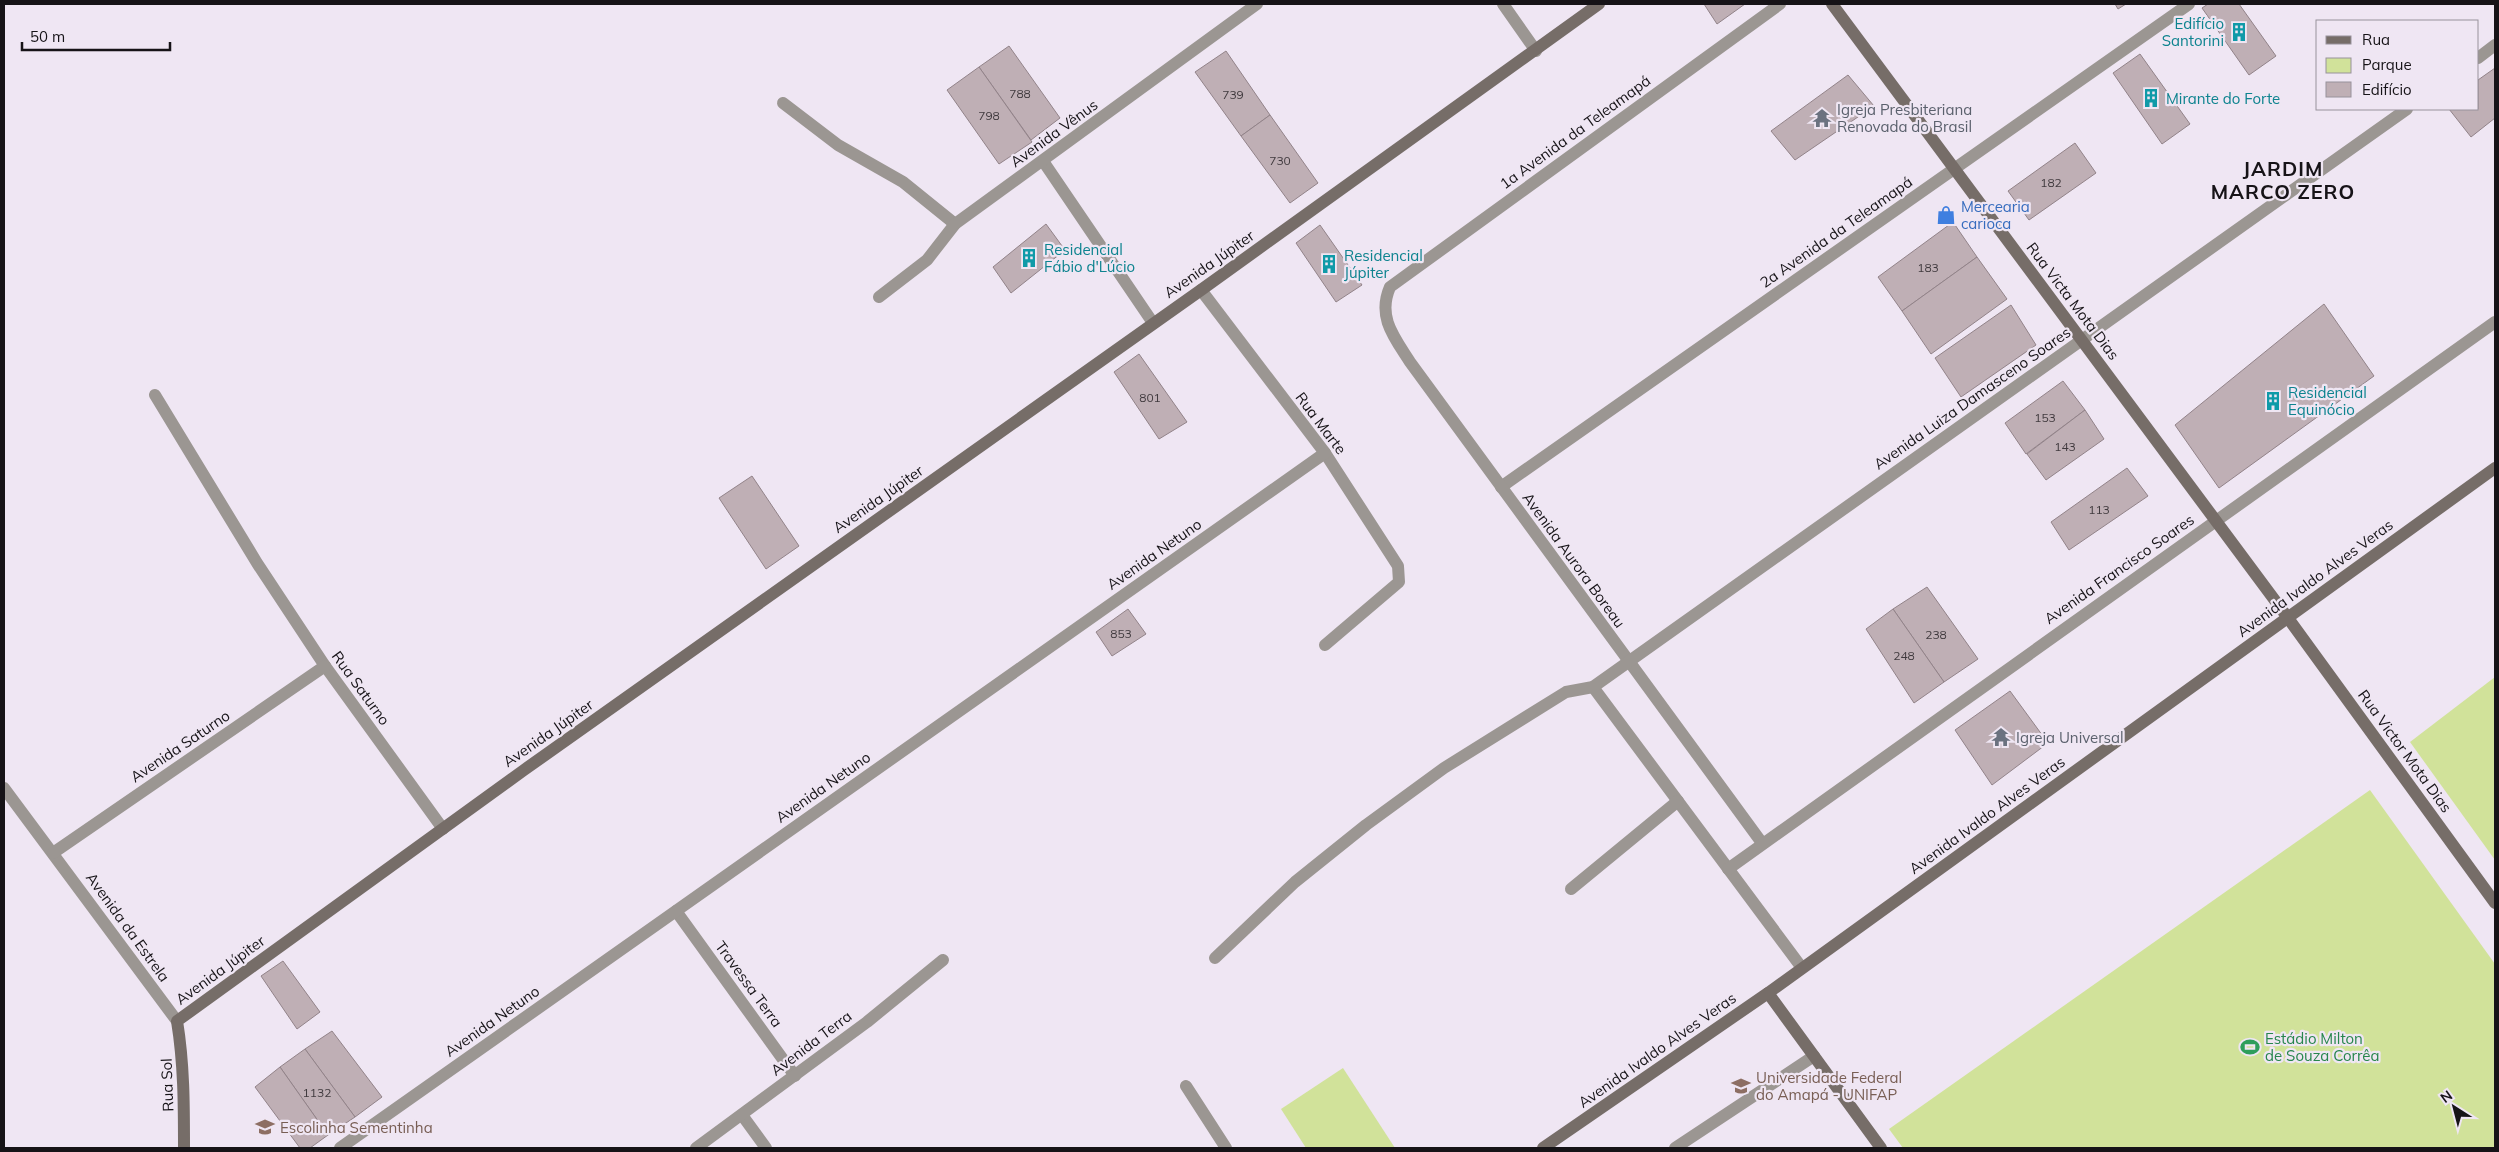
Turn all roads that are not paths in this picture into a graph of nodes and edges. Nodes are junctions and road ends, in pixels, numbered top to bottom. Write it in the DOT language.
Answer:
graph roads {
  1 [pos="1257,4"];
  2 [pos="1503,4"];
  3 [pos="1599,4"];
  4 [pos="1780,4"];
  5 [pos="1832,4"];
  6 [pos="2189,4"];
  7 [pos="2495,46"];
  8 [pos="1536,51"];
  9 [pos="2479,57"];
  10 [pos="782,102"];
  11 [pos="2405,110"];
  12 [pos="1043,161"];
  13 [pos="1954,169"];
  14 [pos="955,224"];
  15 [pos="1390,287"];
  16 [pos="1201,290"];
  17 [pos="879,297"];
  18 [pos="1153,322"];
  19 [pos="2495,322"];
  20 [pos="2082,340"];
  21 [pos="155,395"];
  22 [pos="1325,453"];
  23 [pos="2495,468"];
  24 [pos="1501,487"];
  25 [pos="2216,521"];
  26 [pos="2288,618"];
  27 [pos="1325,645"];
  28 [pos="1629,661"];
  29 [pos="325,666"];
  30 [pos="1593,687"];
  31 [pos="4,788"];
  32 [pos="1678,801"];
  33 [pos="443,830"];
  34 [pos="1762,843"];
  35 [pos="54,852"];
  36 [pos="1728,869"];
  37 [pos="1571,889"];
  38 [pos="2495,903"];
  39 [pos="676,911"];
  40 [pos="1215,958"];
  41 [pos="943,960"];
  42 [pos="1802,968"];
  43 [pos="1768,993"];
  44 [pos="177,1021"];
  45 [pos="1814,1056"];
  46 [pos="795,1076"];
  47 [pos="1186,1086"];
  48 [pos="742,1115"];
  49 [pos="184,1148"];
  50 [pos="340,1148"];
  51 [pos="696,1148"];
  52 [pos="766,1148"];
  53 [pos="1226,1148"];
  54 [pos="1543,1148"];
  55 [pos="1675,1148"];
  56 [pos="1881,1148"];
  1 -- 12 [label="street, Avenida Vênus"];
  2 -- 8 [label="street"];
  3 -- 8 [label="main road, Avenida Júpiter"];
  4 -- 15 [label="street, 1a Avenida da Teleamapá"];
  5 -- 13 [label="main road, Rua Victa Mota Dias"];
  6 -- 13 [label="street, 2a Avenida da Teleamapá"];
  7 -- 9 [label="street"];
  8 -- 16 [label="main road, Avenida Júpiter"];
  10 -- 14 [label="street"];
  11 -- 20 [label="street, Avenida Luiza Damasceno Soares"];
  12 -- 14 [label="street, Avenida Vênus"];
  12 -- 18 [label="street"];
  13 -- 20 [label="main road, Rua Victa Mota Dias"];
  13 -- 24 [label="street, 2a Avenida da Teleamapá"];
  14 -- 17 [label="street, Avenida Vênus"];
  15 -- 24 [label="street, Avenida Aurora Boreau"];
  16 -- 18 [label="main road, Avenida Júpiter"];
  16 -- 22 [label="street, Rua Marte"];
  18 -- 33 [label="main road, Avenida Júpiter"];
  19 -- 25 [label="street, Avenida Francisco Soares"];
  20 -- 25 [label="main road, Rua Victa Mota Dias"];
  20 -- 28 [label="street, Avenida Luiza Damasceno Soares"];
  21 -- 29 [label="street, Rua Saturno"];
  22 -- 27 [label="street, Rua Marte"];
  22 -- 39 [label="street, Avenida Netuno"];
  23 -- 26 [label="main road, Avenida Ivaldo Alves Veras"];
  24 -- 28 [label="street, Avenida Aurora Boreau"];
  25 -- 26 [label="main road, Rua Victa Mota Dias"];
  25 -- 34 [label="street, Avenida Francisco Soares"];
  26 -- 38 [label="main road, Rua Victor Mota Dias"];
  26 -- 42 [label="main road, Avenida Ivaldo Alves Veras"];
  28 -- 30 [label="street, Avenida Luiza Damasceno Soares"];
  28 -- 34 [label="street, Avenida Aurora Boreau"];
  29 -- 33 [label="street, Rua Saturno"];
  29 -- 35 [label="street, Avenida Saturno"];
  30 -- 32 [label="street"];
  30 -- 40 [label="street"];
  31 -- 35 [label="street, Avenida da Estrela"];
  32 -- 36 [label="street"];
  32 -- 37 [label="street"];
  33 -- 44 [label="main road, Avenida Júpiter"];
  34 -- 36 [label="street, Avenida Francisco Soares"];
  35 -- 44 [label="street, Avenida da Estrela"];
  36 -- 42 [label="street"];
  39 -- 46 [label="street, Travessa Terra"];
  39 -- 50 [label="street, Avenida Netuno"];
  41 -- 46 [label="street, Avenida Terra"];
  42 -- 43 [label="main road, Avenida Ivaldo Alves Veras"];
  43 -- 45 [label="main road"];
  43 -- 54 [label="main road, Avenida Ivaldo Alves Veras"];
  44 -- 49 [label="main road, Rua Sol"];
  45 -- 55 [label="street"];
  45 -- 56 [label="main road"];
  46 -- 48 [label="street, Avenida Terra"];
  47 -- 53 [label="street"];
  48 -- 51 [label="street, Avenida Terra"];
  48 -- 52 [label="street"];
}
